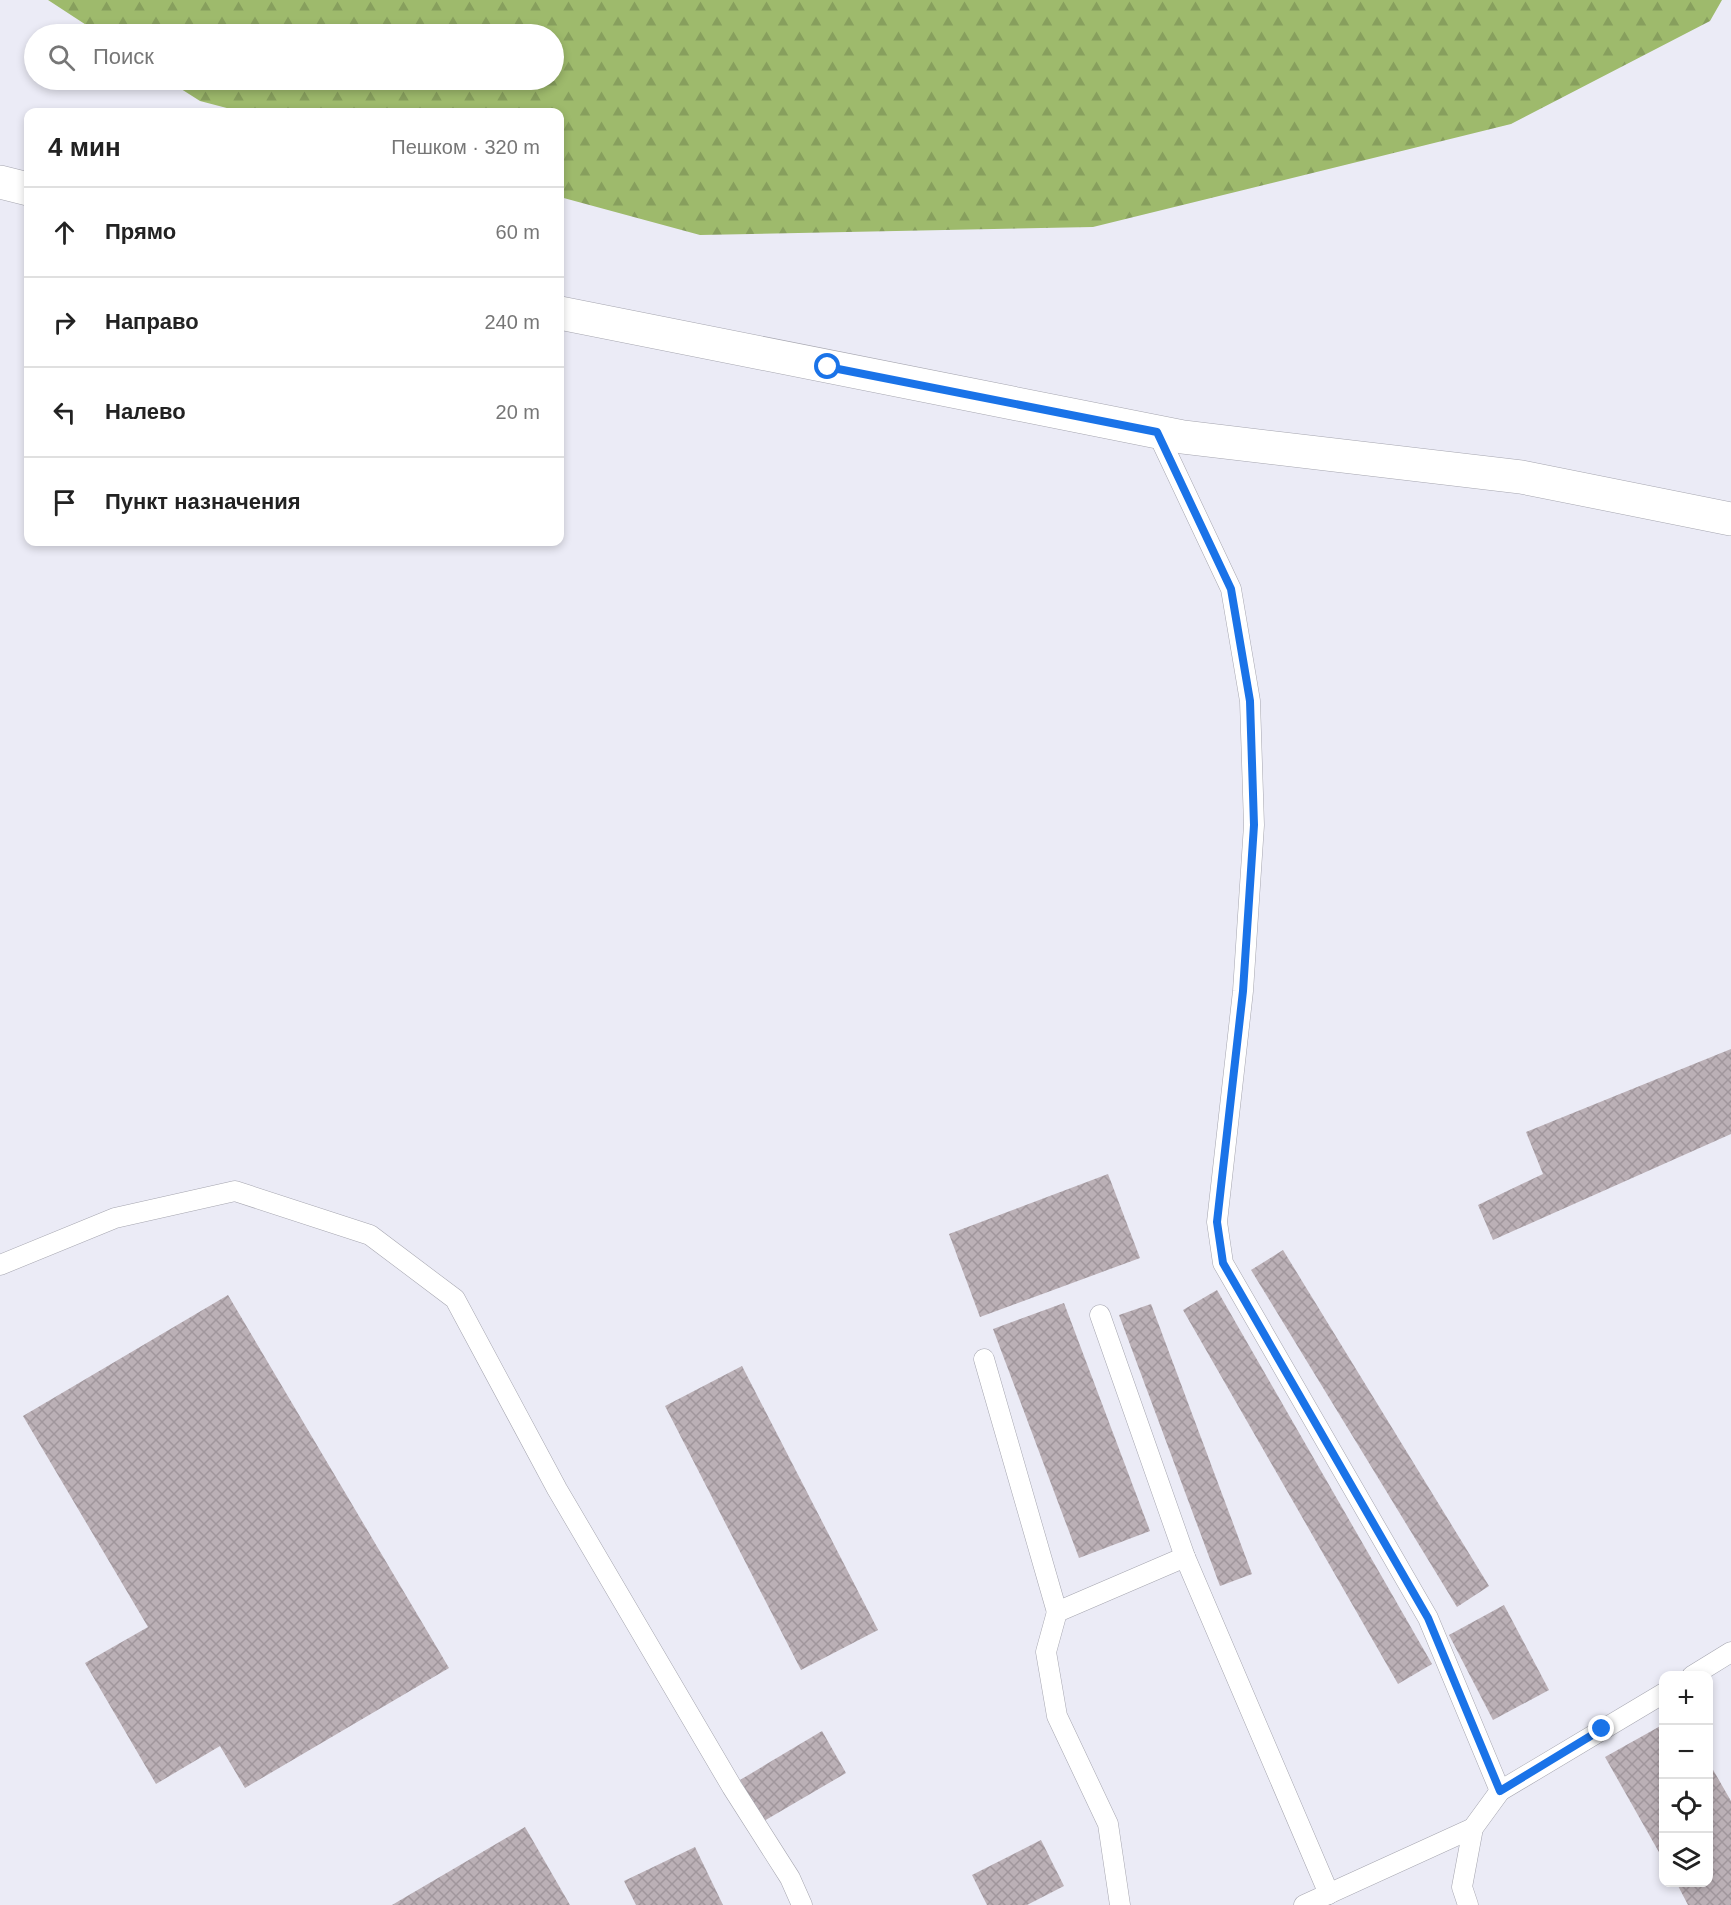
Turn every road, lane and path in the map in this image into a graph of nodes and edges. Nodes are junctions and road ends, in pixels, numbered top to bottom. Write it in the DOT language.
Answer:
graph roads {
  1 [pos="0,182"];
  2 [pos="24,188"];
  3 [pos="564,314"];
  4 [pos="1157,432"];
  5 [pos="1731,519"];
  6 [pos="0,1265"];
  7 [pos="1100,1315"];
  8 [pos="984,1359"];
  9 [pos="1185,1557"];
  10 [pos="1057,1612"];
  11 [pos="1731,1652"];
  12 [pos="1700,1671"];
  13 [pos="1659,1696"];
  14 [pos="1500,1791"];
  15 [pos="1473,1828"];
  16 [pos="1329,1894"];
  17 [pos="802,1905"];
  18 [pos="1120,1905"];
  19 [pos="1304,1905"];
  20 [pos="1468,1905"];
  1 -- 2 [label="street"];
  3 -- 4 [label="street"];
  4 -- 5 [label="street"];
  4 -- 14 [label="lane"];
  6 -- 17 [label="lane"];
  7 -- 9 [label="lane"];
  8 -- 10 [label="lane"];
  9 -- 10 [label="lane"];
  9 -- 16 [label="lane"];
  10 -- 18 [label="lane"];
  11 -- 12 [label="lane"];
  13 -- 14 [label="lane"];
  14 -- 15 [label="lane"];
  15 -- 16 [label="lane"];
  15 -- 20 [label="lane"];
  16 -- 19 [label="lane"];
}
